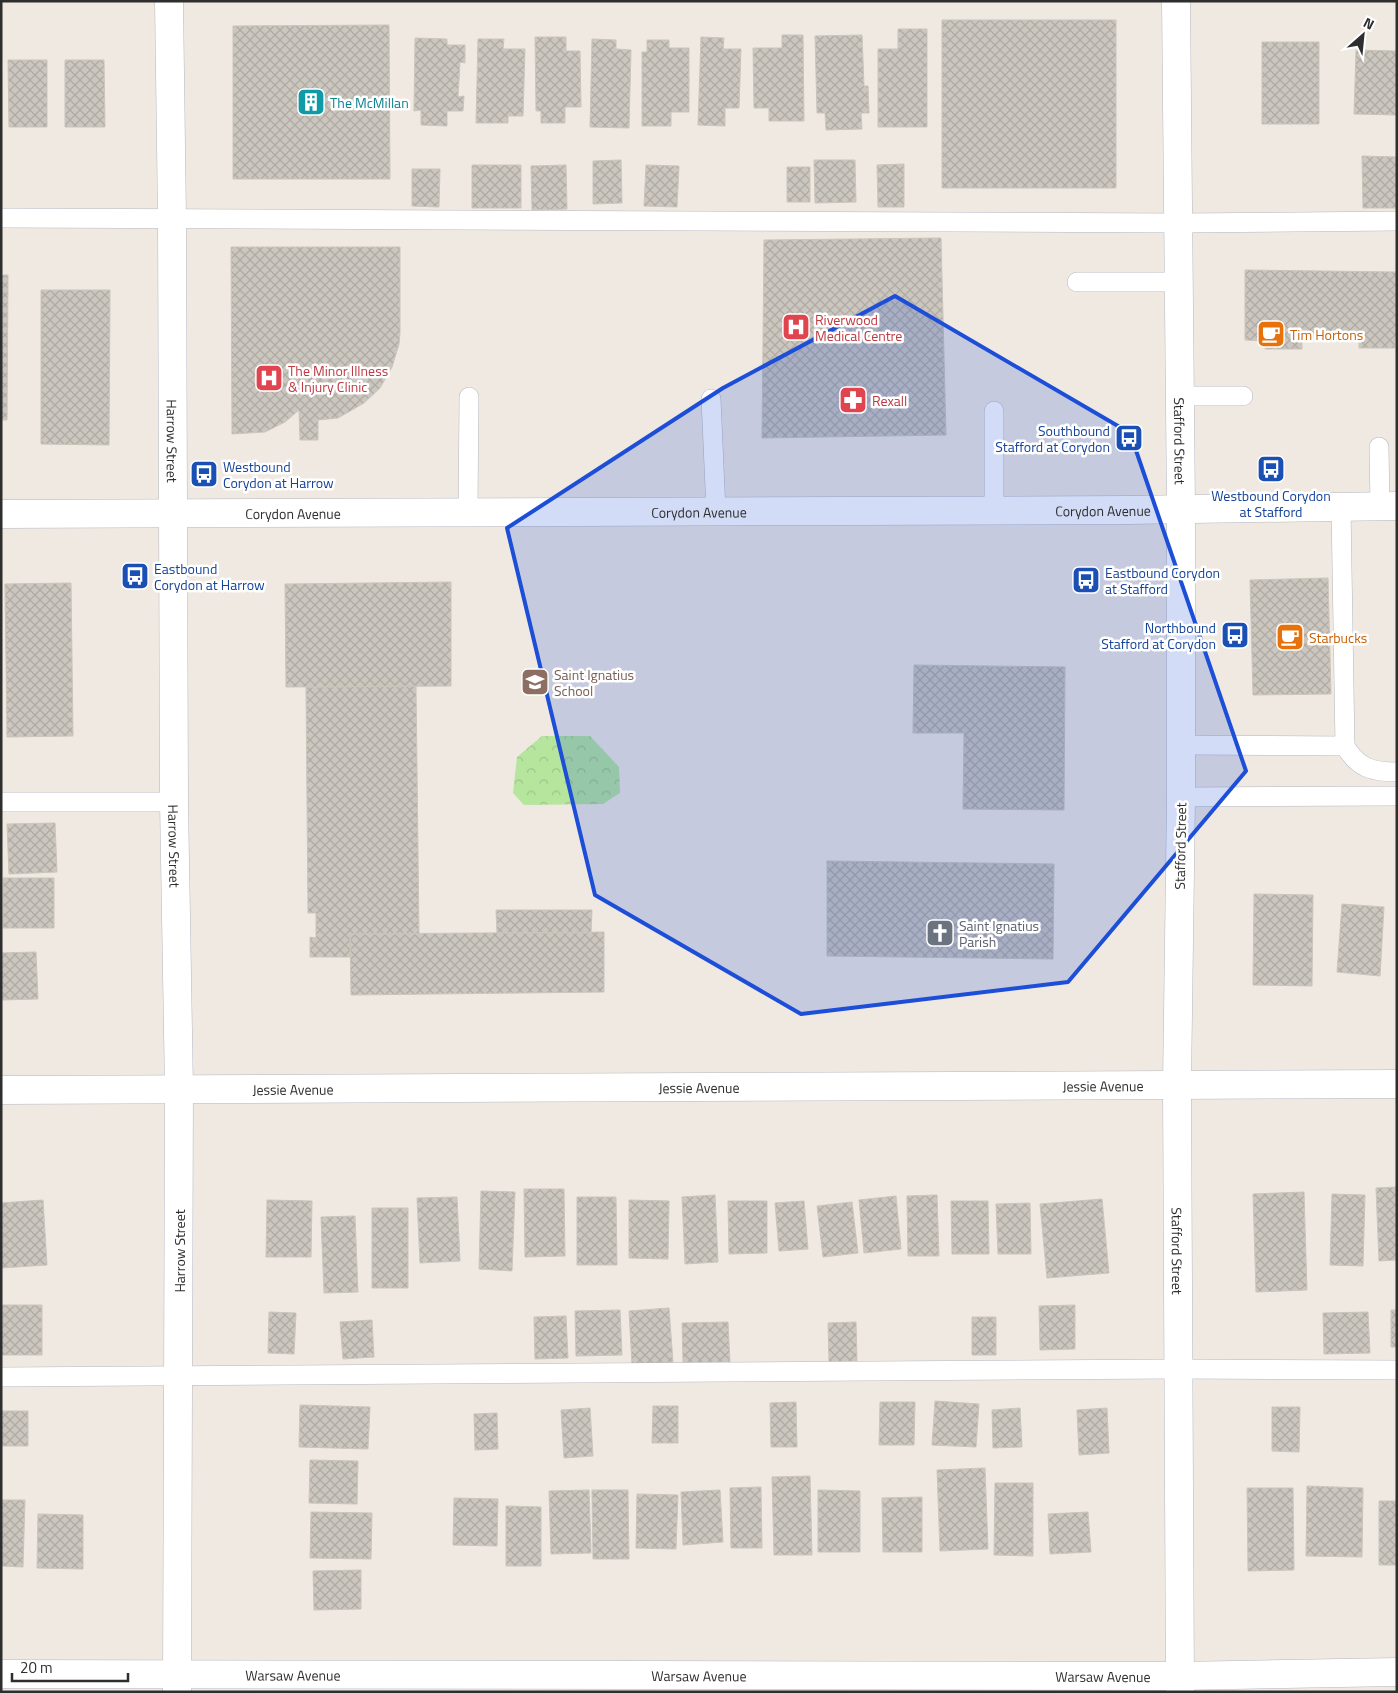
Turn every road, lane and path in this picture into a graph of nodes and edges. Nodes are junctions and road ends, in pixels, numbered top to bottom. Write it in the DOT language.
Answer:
graph roads {
  1 [pos="169,1"];
  2 [pos="1176,1"];
  3 [pos="1,218"];
  4 [pos="172,218"];
  5 [pos="1397,221"];
  6 [pos="1179,223"];
  7 [pos="1077,282"];
  8 [pos="1180,282"];
  9 [pos="1180,396"];
  10 [pos="1243,396"];
  11 [pos="469,397"];
  12 [pos="711,399"];
  13 [pos="994,411"];
  14 [pos="1379,447"];
  15 [pos="1388,506"];
  16 [pos="1341,507"];
  17 [pos="1181,509"];
  18 [pos="994,510"];
  19 [pos="716,511"];
  20 [pos="468,512"];
  21 [pos="1,514"];
  22 [pos="172,514"];
  23 [pos="1181,745"];
  24 [pos="1345,746"];
  25 [pos="1397,772"];
  26 [pos="1397,796"];
  27 [pos="1181,797"];
  28 [pos="1,802"];
  29 [pos="174,802"];
  30 [pos="1397,1084"];
  31 [pos="1177,1085"];
  32 [pos="179,1089"];
  33 [pos="1,1090"];
  34 [pos="1177,1369"];
  35 [pos="1397,1370"];
  36 [pos="178,1375"];
  37 [pos="1,1377"];
  38 [pos="1397,1672"];
  39 [pos="1,1674"];
  40 [pos="177,1683"];
  41 [pos="1180,1684"];
  1 -- 4 [label="street, Harrow Street"];
  2 -- 6 [label="street, Stafford Street"];
  3 -- 4 [label="lane"];
  4 -- 6 [label="lane"];
  4 -- 22 [label="street, Harrow Street"];
  5 -- 6 [label="lane"];
  6 -- 8 [label="street, Stafford Street"];
  7 -- 8 [label="lane"];
  8 -- 9 [label="street, Stafford Street"];
  9 -- 10 [label="lane"];
  9 -- 17 [label="street, Stafford Street"];
  11 -- 20 [label="lane"];
  12 -- 19 [label="lane"];
  13 -- 18 [label="lane"];
  14 -- 15 [label="lane"];
  15 -- 16 [label="street, Corydon Avenue"];
  16 -- 17 [label="street, Corydon Avenue"];
  16 -- 24 [label="lane"];
  17 -- 18 [label="street, Corydon Avenue"];
  17 -- 23 [label="street, Stafford Street"];
  18 -- 19 [label="street, Corydon Avenue"];
  19 -- 20 [label="street, Corydon Avenue"];
  20 -- 22 [label="street, Corydon Avenue"];
  21 -- 22 [label="street, Corydon Avenue"];
  22 -- 29 [label="street, Harrow Street"];
  23 -- 24 [label="lane"];
  23 -- 27 [label="street, Stafford Street"];
  24 -- 25 [label="lane"];
  26 -- 27 [label="lane"];
  27 -- 31 [label="street, Stafford Street"];
  28 -- 29 [label="lane"];
  29 -- 32 [label="street, Harrow Street"];
  30 -- 31 [label="street, Jessie Avenue"];
  31 -- 32 [label="street, Jessie Avenue"];
  31 -- 34 [label="street, Stafford Street"];
  32 -- 33 [label="street, Jessie Avenue"];
  32 -- 36 [label="street, Harrow Street"];
  34 -- 35 [label="lane"];
  34 -- 36 [label="lane"];
  34 -- 41 [label="street, Stafford Street"];
  36 -- 37 [label="lane"];
  36 -- 40 [label="street, Harrow Street"];
  38 -- 41 [label="street, Warsaw Avenue"];
  39 -- 40 [label="street, Warsaw Avenue"];
  40 -- 41 [label="street, Warsaw Avenue"];
}
